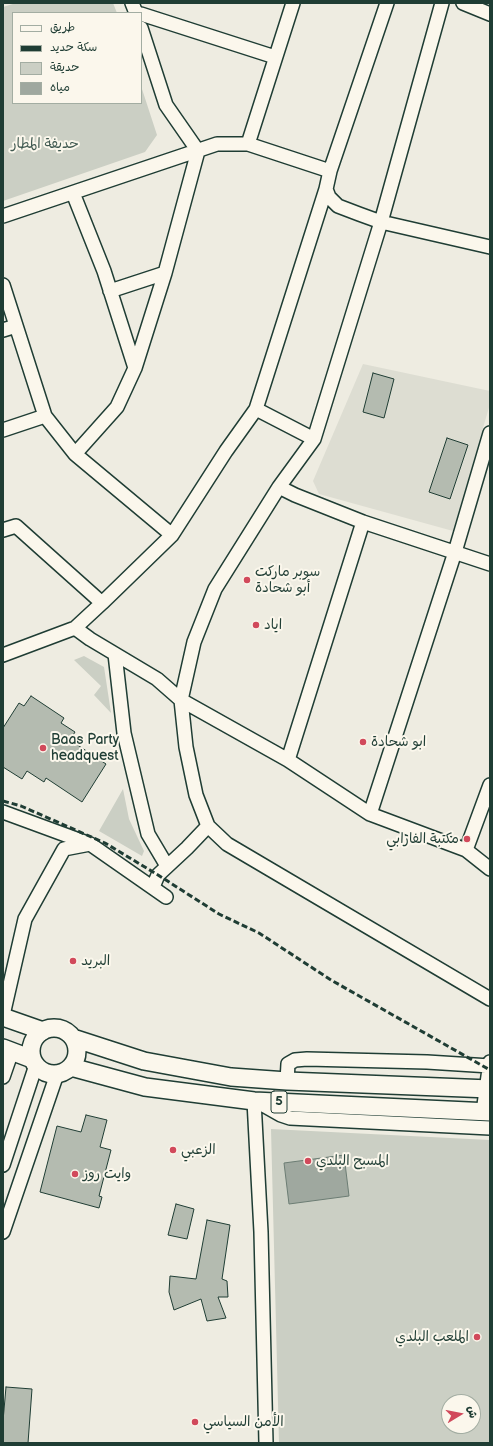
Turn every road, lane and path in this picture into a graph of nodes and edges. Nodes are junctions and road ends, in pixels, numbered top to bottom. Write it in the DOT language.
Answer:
graph roads {
  1 [pos="293,3"];
  2 [pos="387,3"];
  3 [pos="442,3"];
  4 [pos="463,3"];
  5 [pos="142,13"];
  6 [pos="490,14"];
  7 [pos="142,31"];
  8 [pos="275,57"];
  9 [pos="248,144"];
  10 [pos="198,151"];
  11 [pos="330,171"];
  12 [pos="326,189"];
  13 [pos="73,193"];
  14 [pos="3,216"];
  15 [pos="381,222"];
  16 [pos="490,247"];
  17 [pos="165,274"];
  18 [pos="3,285"];
  19 [pos="110,291"];
  20 [pos="16,326"];
  21 [pos="3,330"];
  22 [pos="135,368"];
  23 [pos="256,409"];
  24 [pos="45,416"];
  25 [pos="3,430"];
  26 [pos="490,433"];
  27 [pos="314,439"];
  28 [pos="75,454"];
  29 [pos="279,487"];
  30 [pos="363,522"];
  31 [pos="3,530"];
  32 [pos="172,535"];
  33 [pos="455,552"];
  34 [pos="490,564"];
  35 [pos="102,603"];
  36 [pos="74,628"];
  37 [pos="115,654"];
  38 [pos="3,655"];
  39 [pos="181,700"];
  40 [pos="288,760"];
  41 [pos="490,785"];
  42 [pos="3,812"];
  43 [pos="370,814"];
  44 [pos="208,826"];
  45 [pos="90,844"];
  46 [pos="466,850"];
  47 [pos="167,866"];
  48 [pos="490,869"];
  49 [pos="153,888"];
  50 [pos="166,897"];
  51 [pos="490,999"];
  52 [pos="3,1016"];
  53 [pos="43,1031"];
  54 [pos="73,1038"];
  55 [pos="7,1049"];
  56 [pos="34,1062"];
  57 [pos="490,1065"];
  58 [pos="64,1071"];
  59 [pos="3,1077"];
  60 [pos="287,1081"];
  61 [pos="488,1089"];
  62 [pos="254,1100"];
  63 [pos="487,1112"];
  64 [pos="490,1128"];
  65 [pos="3,1165"];
  66 [pos="3,1232"];
  67 [pos="266,1443"];
  1 -- 8 [label="street"];
  2 -- 11 [label="street"];
  3 -- 15 [label="street"];
  4 -- 6 [label="street"];
  5 -- 8 [label="street"];
  7 -- 10 [label="street"];
  8 -- 9 [label="street"];
  9 -- 10 [label="street"];
  9 -- 11 [label="street"];
  10 -- 13 [label="street"];
  10 -- 17 [label="street"];
  11 -- 12 [label="street"];
  12 -- 15 [label="street"];
  12 -- 23 [label="street"];
  13 -- 14 [label="street"];
  13 -- 19 [label="street"];
  15 -- 16 [label="street"];
  15 -- 27 [label="street"];
  17 -- 19 [label="street"];
  17 -- 22 [label="street"];
  18 -- 20 [label="street"];
  19 -- 22 [label="street"];
  20 -- 21 [label="street"];
  20 -- 24 [label="street"];
  22 -- 28 [label="street"];
  23 -- 27 [label="street"];
  23 -- 32 [label="street"];
  24 -- 25 [label="street"];
  24 -- 28 [label="street"];
  26 -- 33 [label="street"];
  27 -- 29 [label="street"];
  28 -- 32 [label="street"];
  29 -- 30 [label="street"];
  29 -- 39 [label="street"];
  30 -- 33 [label="street"];
  30 -- 40 [label="street"];
  31 -- 35 [label="street"];
  32 -- 35 [label="street"];
  33 -- 34 [label="street"];
  33 -- 43 [label="street"];
  35 -- 36 [label="street"];
  36 -- 37 [label="street"];
  36 -- 38 [label="street"];
  37 -- 39 [label="street"];
  37 -- 47 [label="street"];
  39 -- 40 [label="street"];
  39 -- 44 [label="street"];
  40 -- 43 [label="street"];
  41 -- 46 [label="street"];
  42 -- 45 [label="street"];
  43 -- 46 [label="street"];
  44 -- 47 [label="street"];
  44 -- 51 [label="street"];
  45 -- 49 [label="street"];
  45 -- 52 [label="street"];
  46 -- 48 [label="street"];
  47 -- 49 [label="street"];
  49 -- 50 [label="street"];
  52 -- 53 [label="main road"];
  53 -- 54 [label="main road"];
  53 -- 56 [label="main road"];
  54 -- 58 [label="main road"];
  54 -- 60 [label="main road, 5"];
  55 -- 56 [label="main road"];
  55 -- 59 [label="street"];
  56 -- 58 [label="main road"];
  56 -- 65 [label="street"];
  57 -- 60 [label="street"];
  57 -- 61 [label="street"];
  58 -- 62 [label="main road, 5"];
  58 -- 66 [label="street"];
  60 -- 61 [label="main road, 5"];
  61 -- 63 [label="street"];
  62 -- 63 [label="main road, 5"];
  62 -- 64 [label="street"];
  62 -- 67 [label="street"];
}
